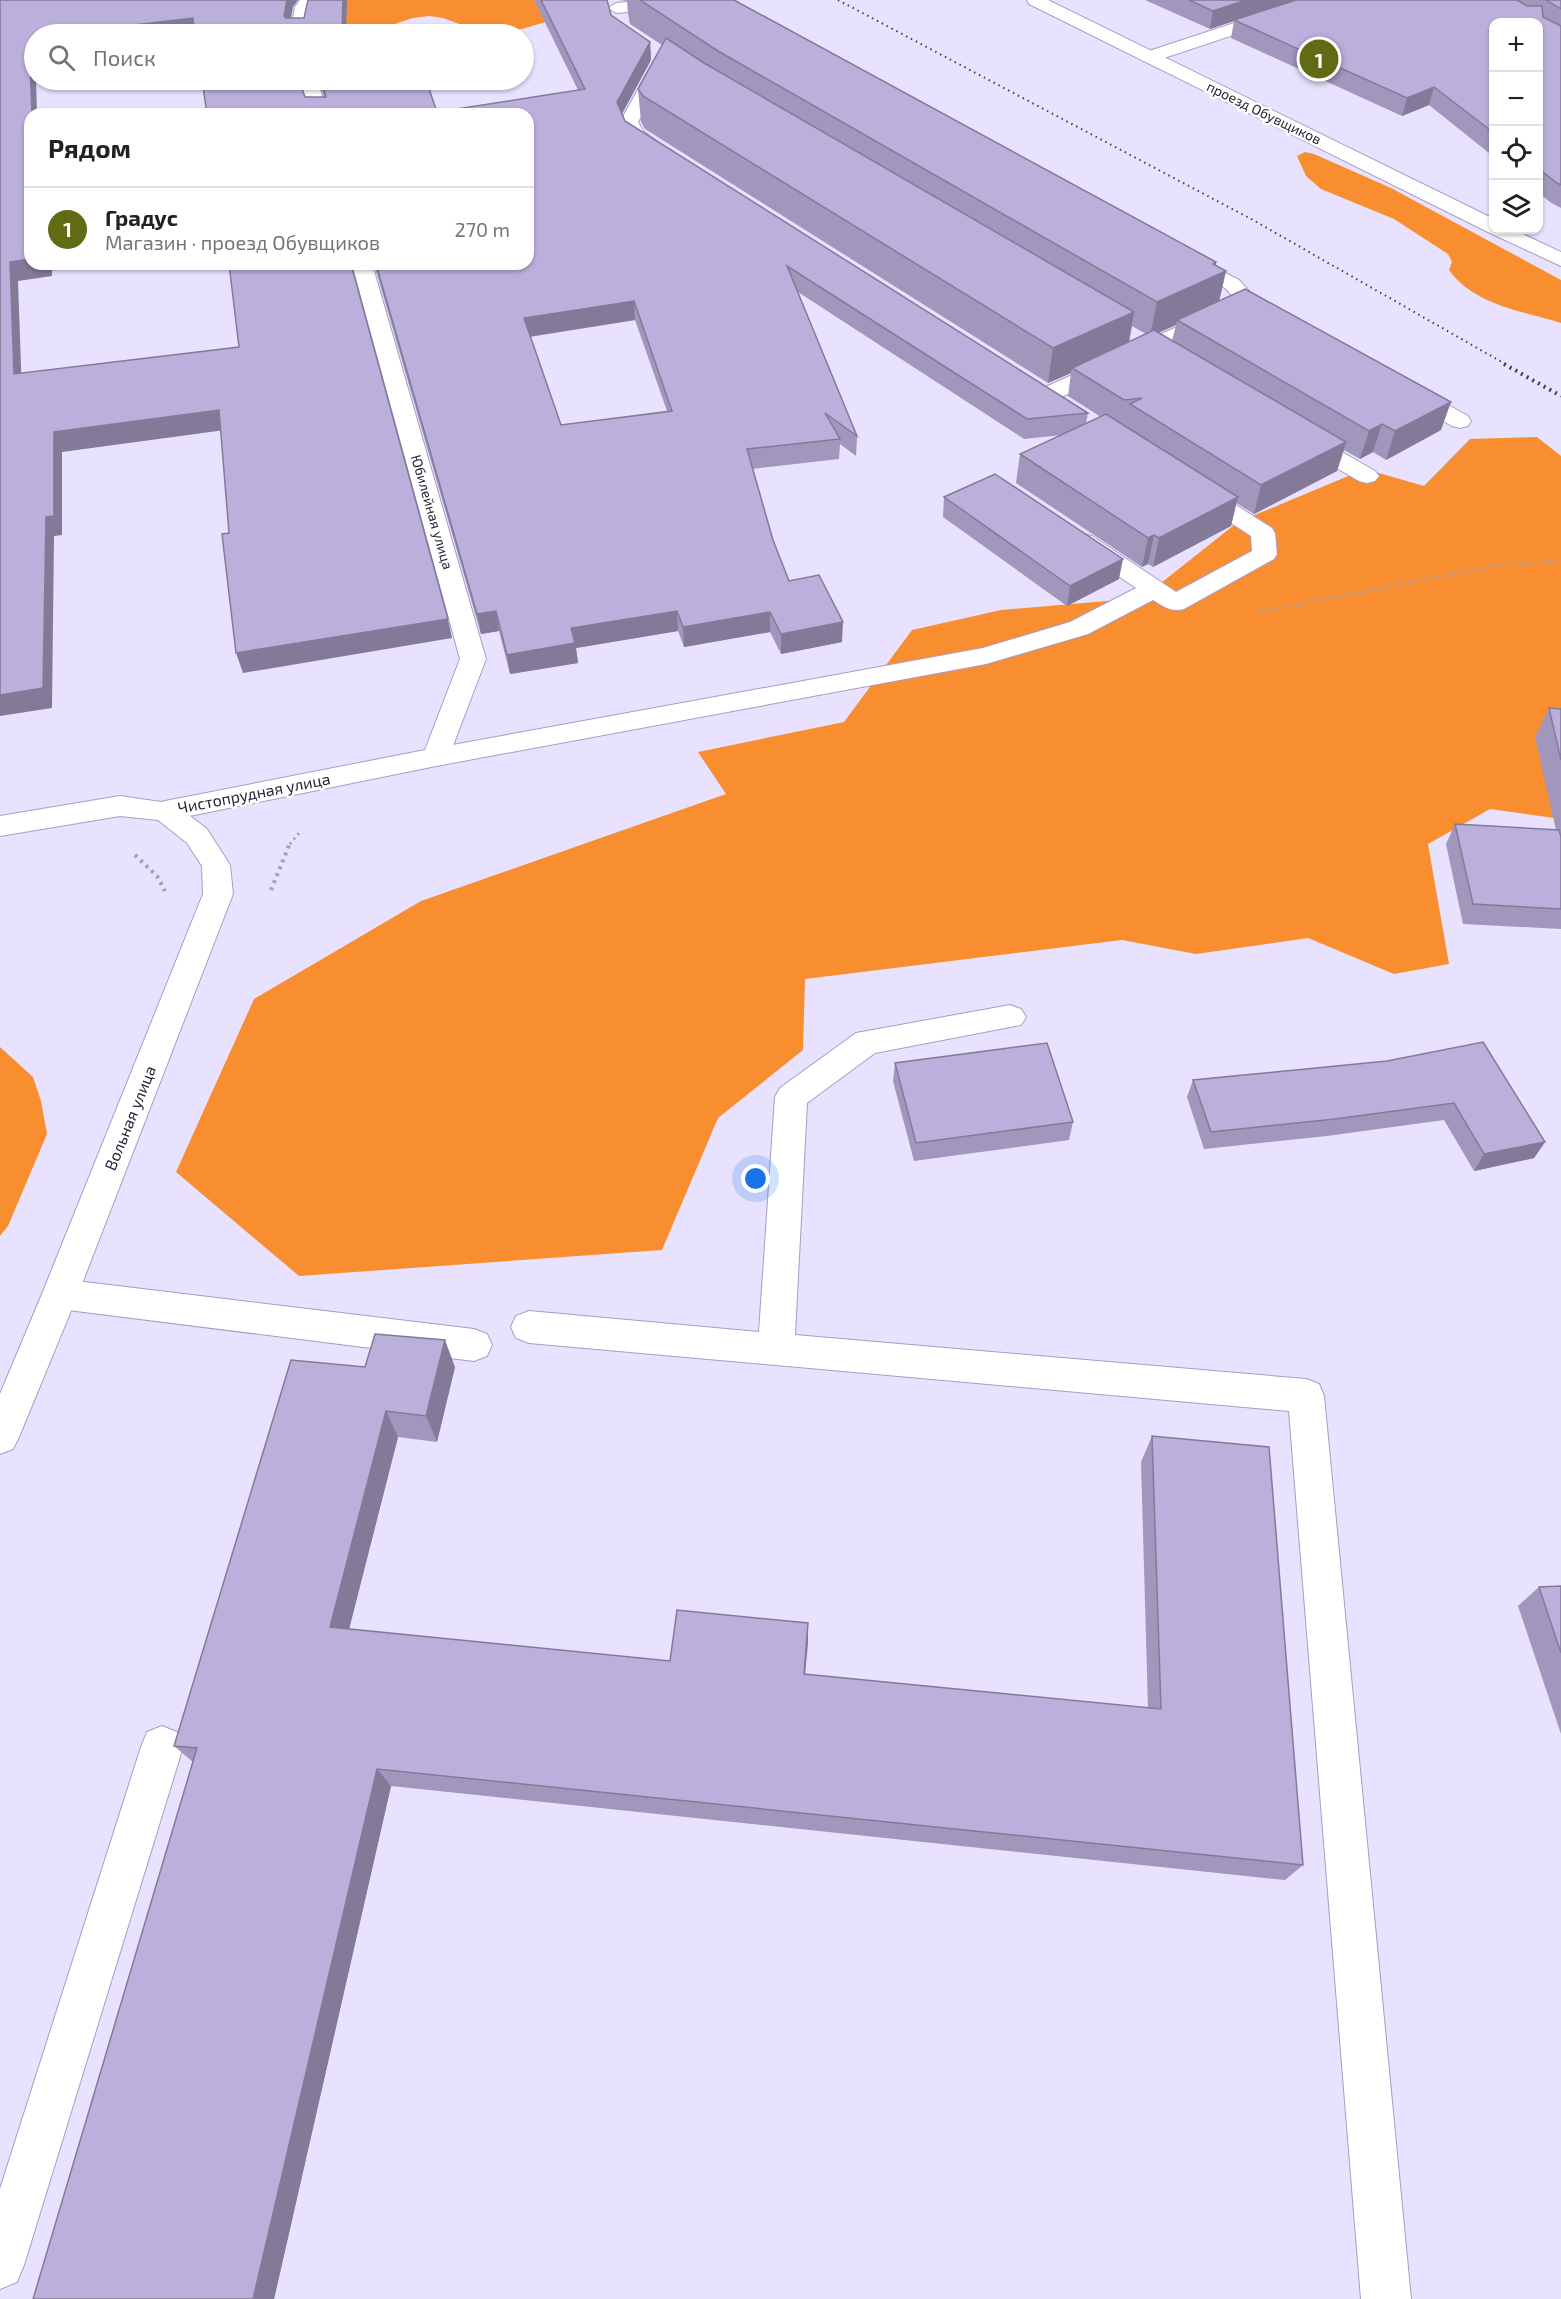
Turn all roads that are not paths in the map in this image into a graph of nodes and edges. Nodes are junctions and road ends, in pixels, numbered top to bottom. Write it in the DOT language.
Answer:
graph roads {
  1 [pos="309,0"];
  2 [pos="1035,0"];
  3 [pos="1321,0"];
  4 [pos="685,2"];
  5 [pos="615,12"];
  6 [pos="300,24"];
  7 [pos="646,45"];
  8 [pos="664,57"];
  9 [pos="1149,57"];
  10 [pos="683,70"];
  11 [pos="312,90"];
  12 [pos="317,108"];
  13 [pos="677,162"];
  14 [pos="1489,225"];
  15 [pos="1507,234"];
  16 [pos="1170,250"];
  17 [pos="1561,260"];
  18 [pos="365,270"];
  19 [pos="1249,302"];
  20 [pos="1269,313"];
  21 [pos="1128,335"];
  22 [pos="1148,347"];
  23 [pos="1168,359"];
  24 [pos="1390,381"];
  25 [pos="1027,382"];
  26 [pos="1047,394"];
  27 [pos="1066,407"];
  28 [pos="1460,421"];
  29 [pos="1287,429"];
  30 [pos="1174,476"];
  31 [pos="1367,476"];
  32 [pos="1068,531"];
  33 [pos="1154,589"];
  34 [pos="436,756"];
  35 [pos="165,811"];
  36 [pos="0,826"];
  37 [pos="1010,1017"];
  38 [pos="60,1294"];
  39 [pos="529,1327"];
  40 [pos="474,1345"];
  41 [pos="776,1349"];
  42 [pos="0,1437"];
  43 [pos="162,1746"];
  44 [pos="0,2265"];
  45 [pos="1386,2299"];
  1 -- 6 [label="street"];
  2 -- 9 [label="street, проезд Обувщиков"];
  3 -- 9 [label="street"];
  4 -- 5 [label="street"];
  7 -- 8 [label="street"];
  8 -- 10 [label="street"];
  8 -- 13 [label="street"];
  9 -- 14 [label="street, проезд Обувщиков"];
  11 -- 12 [label="street"];
  15 -- 17 [label="street"];
  16 -- 19 [label="street"];
  18 -- 34 [label="street, Юбилейная улица"];
  19 -- 20 [label="street"];
  19 -- 22 [label="street"];
  21 -- 22 [label="street"];
  22 -- 23 [label="street"];
  22 -- 26 [label="street"];
  24 -- 28 [label="street"];
  25 -- 26 [label="street"];
  26 -- 27 [label="street"];
  29 -- 31 [label="street"];
  30 -- 33 [label="street"];
  32 -- 33 [label="street"];
  33 -- 34 [label="street, Чистопрудная улица"];
  34 -- 35 [label="street, Чистопрудная улица"];
  35 -- 36 [label="street, Чистопрудная улица"];
  35 -- 38 [label="street, Вольная улица"];
  37 -- 41 [label="street"];
  38 -- 40 [label="street"];
  38 -- 42 [label="street, Вольная улица"];
  39 -- 41 [label="street"];
  41 -- 45 [label="street"];
  43 -- 44 [label="street"];
}
